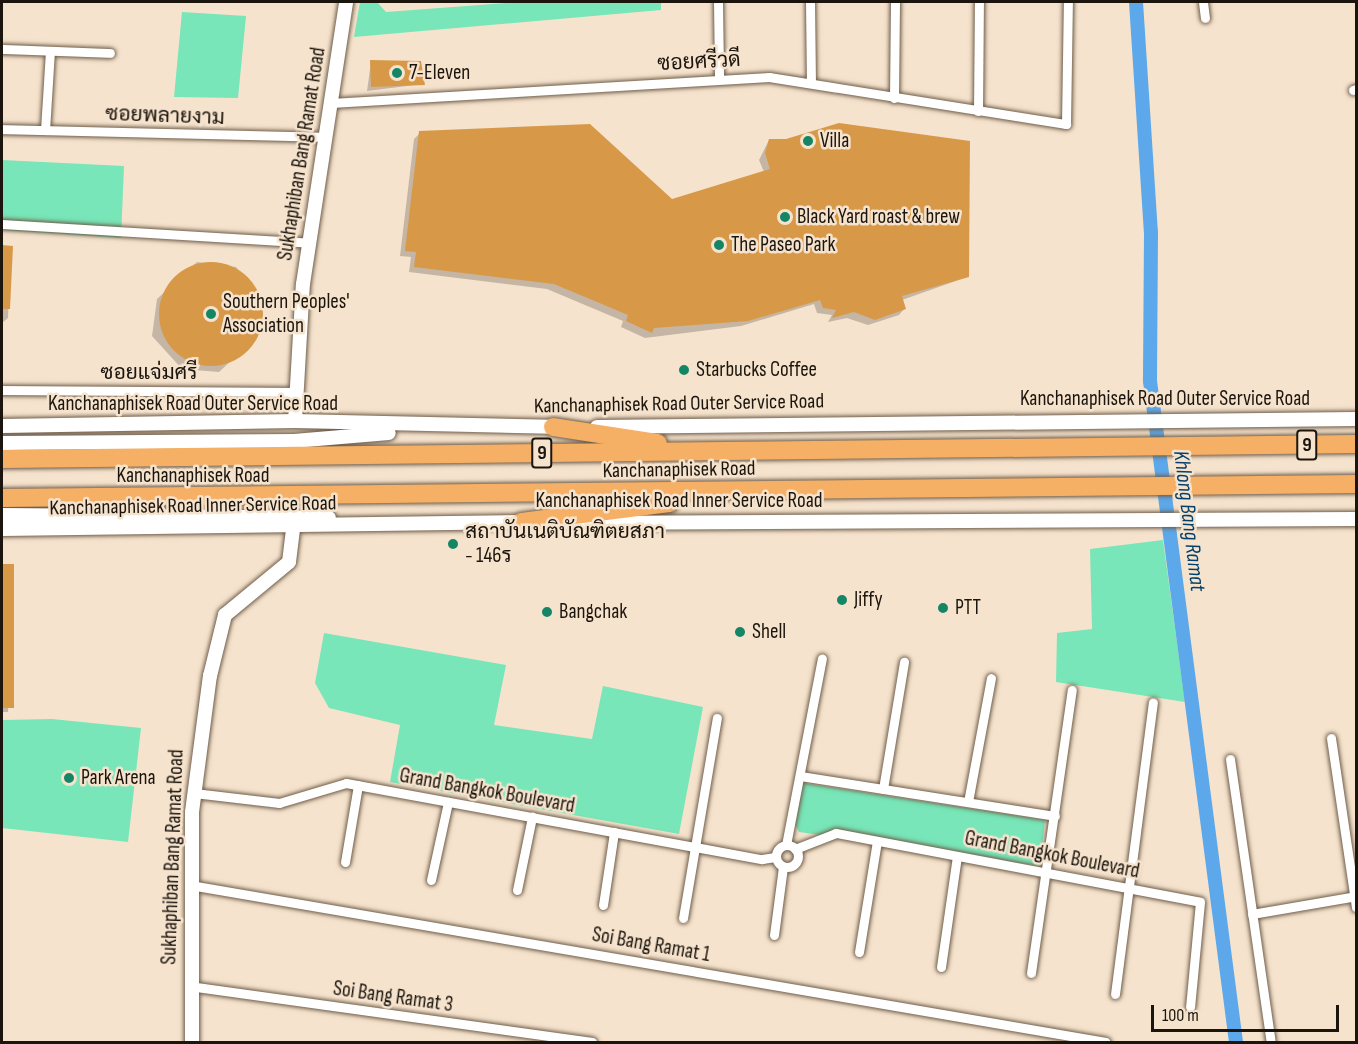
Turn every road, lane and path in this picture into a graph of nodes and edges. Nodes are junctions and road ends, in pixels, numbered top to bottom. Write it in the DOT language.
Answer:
graph roads {
  1 [pos="346,2"];
  2 [pos="718,2"];
  3 [pos="810,2"];
  4 [pos="895,2"];
  5 [pos="978,2"];
  6 [pos="1068,2"];
  7 [pos="1203,2"];
  8 [pos="1204,18"];
  9 [pos="2,49"];
  10 [pos="50,51"];
  11 [pos="110,53"];
  12 [pos="718,78"];
  13 [pos="811,82"];
  14 [pos="894,98"];
  15 [pos="331,103"];
  16 [pos="978,111"];
  17 [pos="2,129"];
  18 [pos="45,130"];
  19 [pos="327,137"];
  20 [pos="2,224"];
  21 [pos="309,243"];
  22 [pos="2,390"];
  23 [pos="296,392"];
  24 [pos="1356,419"];
  25 [pos="295,421"];
  26 [pos="2,426"];
  27 [pos="553,427"];
  28 [pos="437,429"];
  29 [pos="2,443"];
  30 [pos="1356,444"];
  31 [pos="716,452"];
  32 [pos="2,459"];
  33 [pos="1356,484"];
  34 [pos="758,491"];
  35 [pos="2,498"];
  36 [pos="2,515"];
  37 [pos="1356,519"];
  38 [pos="521,522"];
  39 [pos="413,523"];
  40 [pos="293,527"];
  41 [pos="2,529"];
  42 [pos="822,658"];
  43 [pos="904,662"];
  44 [pos="990,678"];
  45 [pos="1072,690"];
  46 [pos="1153,702"];
  47 [pos="717,718"];
  48 [pos="1331,738"];
  49 [pos="1230,759"];
  50 [pos="800,776"];
  51 [pos="358,785"];
  52 [pos="883,789"];
  53 [pos="194,793"];
  54 [pos="448,802"];
  55 [pos="968,802"];
  56 [pos="1054,816"];
  57 [pos="532,817"];
  58 [pos="614,832"];
  59 [pos="877,840"];
  60 [pos="695,847"];
  61 [pos="791,847"];
  62 [pos="957,856"];
  63 [pos="775,857"];
  64 [pos="345,862"];
  65 [pos="783,867"];
  66 [pos="1047,873"];
  67 [pos="431,880"];
  68 [pos="190,885"];
  69 [pos="1129,888"];
  70 [pos="517,890"];
  71 [pos="1356,896"];
  72 [pos="603,905"];
  73 [pos="1356,907"];
  74 [pos="1252,914"];
  75 [pos="683,918"];
  76 [pos="774,935"];
  77 [pos="859,952"];
  78 [pos="941,967"];
  79 [pos="1030,973"];
  80 [pos="189,986"];
  81 [pos="1115,994"];
  82 [pos="1190,1007"];
  83 [pos="192,1042"];
  84 [pos="592,1042"];
  85 [pos="1106,1042"];
  86 [pos="1271,1042"];
  1 -- 15 [label="main road, Sukhaphiban Bang Ramat Road"];
  2 -- 12 [label="street"];
  3 -- 13 [label="street"];
  4 -- 14 [label="street"];
  5 -- 16 [label="street"];
  6 -- 16 [label="street, ซอยศรีวดี"];
  7 -- 8 [label="street"];
  9 -- 10 [label="street"];
  10 -- 11 [label="street"];
  10 -- 18 [label="street"];
  12 -- 13 [label="street, ซอยศรีวดี"];
  12 -- 15 [label="street, ซอยศรีวดี"];
  13 -- 14 [label="street, ซอยศรีวดี"];
  14 -- 16 [label="street, ซอยศรีวดี"];
  15 -- 19 [label="main road, Sukhaphiban Bang Ramat Road"];
  17 -- 18 [label="street, ซอยพลายงาม"];
  18 -- 19 [label="street, ซอยพลายงาม"];
  19 -- 21 [label="main road, Sukhaphiban Bang Ramat Road"];
  20 -- 21 [label="street"];
  21 -- 23 [label="main road, Sukhaphiban Bang Ramat Road"];
  22 -- 23 [label="street, ซอยแจ่มศรี"];
  23 -- 25 [label="main road, Sukhaphiban Bang Ramat Road"];
  24 -- 27 [label="main road, Kanchanaphisek Road Outer Service Road"];
  25 -- 26 [label="main road, Kanchanaphisek Road Outer Service Road"];
  25 -- 28 [label="main road, Kanchanaphisek Road Outer Service Road"];
  27 -- 28 [label="main road, Kanchanaphisek Road Outer Service Road"];
  27 -- 31 [label="highway"];
  28 -- 29 [label="main road"];
  30 -- 31 [label="highway, Kanchanaphisek Road / 9"];
  31 -- 32 [label="highway, Kanchanaphisek Road / 9"];
  33 -- 34 [label="highway, Kanchanaphisek Road / 9"];
  34 -- 35 [label="highway, Kanchanaphisek Road / 9"];
  34 -- 38 [label="highway"];
  36 -- 39 [label="main road"];
  37 -- 38 [label="main road, Kanchanaphisek Road Inner Service Road"];
  38 -- 39 [label="main road, Kanchanaphisek Road Inner Service Road"];
  39 -- 40 [label="main road, Kanchanaphisek Road Inner Service Road"];
  40 -- 41 [label="main road, Kanchanaphisek Road Inner Service Road"];
  40 -- 53 [label="main road, Sukhaphiban Bang Ramat Road"];
  42 -- 50 [label="street"];
  43 -- 52 [label="street"];
  44 -- 55 [label="street"];
  45 -- 56 [label="street"];
  46 -- 69 [label="street"];
  47 -- 60 [label="street"];
  48 -- 71 [label="street"];
  49 -- 74 [label="street"];
  50 -- 52 [label="street"];
  50 -- 61 [label="street"];
  51 -- 53 [label="street, Grand Bangkok Boulevard"];
  51 -- 54 [label="street, Grand Bangkok Boulevard"];
  51 -- 64 [label="street"];
  52 -- 55 [label="street"];
  53 -- 68 [label="main road, Sukhaphiban Bang Ramat Road"];
  54 -- 57 [label="street, Grand Bangkok Boulevard"];
  54 -- 67 [label="street"];
  55 -- 56 [label="street"];
  56 -- 66 [label="street"];
  57 -- 58 [label="street, Grand Bangkok Boulevard"];
  57 -- 70 [label="street"];
  58 -- 60 [label="street, Grand Bangkok Boulevard"];
  58 -- 72 [label="street"];
  59 -- 61 [label="street, Grand Bangkok Boulevard"];
  59 -- 62 [label="street, Grand Bangkok Boulevard"];
  59 -- 77 [label="street"];
  60 -- 63 [label="street, Grand Bangkok Boulevard"];
  60 -- 75 [label="street"];
  61 -- 63 [label="street"];
  61 -- 65 [label="street"];
  62 -- 66 [label="street, Grand Bangkok Boulevard"];
  62 -- 78 [label="street"];
  63 -- 65 [label="street"];
  65 -- 76 [label="street"];
  66 -- 69 [label="street, Grand Bangkok Boulevard"];
  66 -- 79 [label="street"];
  68 -- 80 [label="main road, Sukhaphiban Bang Ramat Road"];
  68 -- 85 [label="street, Soi Bang Ramat 1"];
  69 -- 81 [label="street"];
  69 -- 82 [label="street, Grand Bangkok Boulevard"];
  71 -- 73 [label="street"];
  71 -- 74 [label="street"];
  74 -- 86 [label="street"];
  80 -- 83 [label="main road, Sukhaphiban Bang Ramat Road"];
  80 -- 84 [label="street, Soi Bang Ramat 3"];
}
